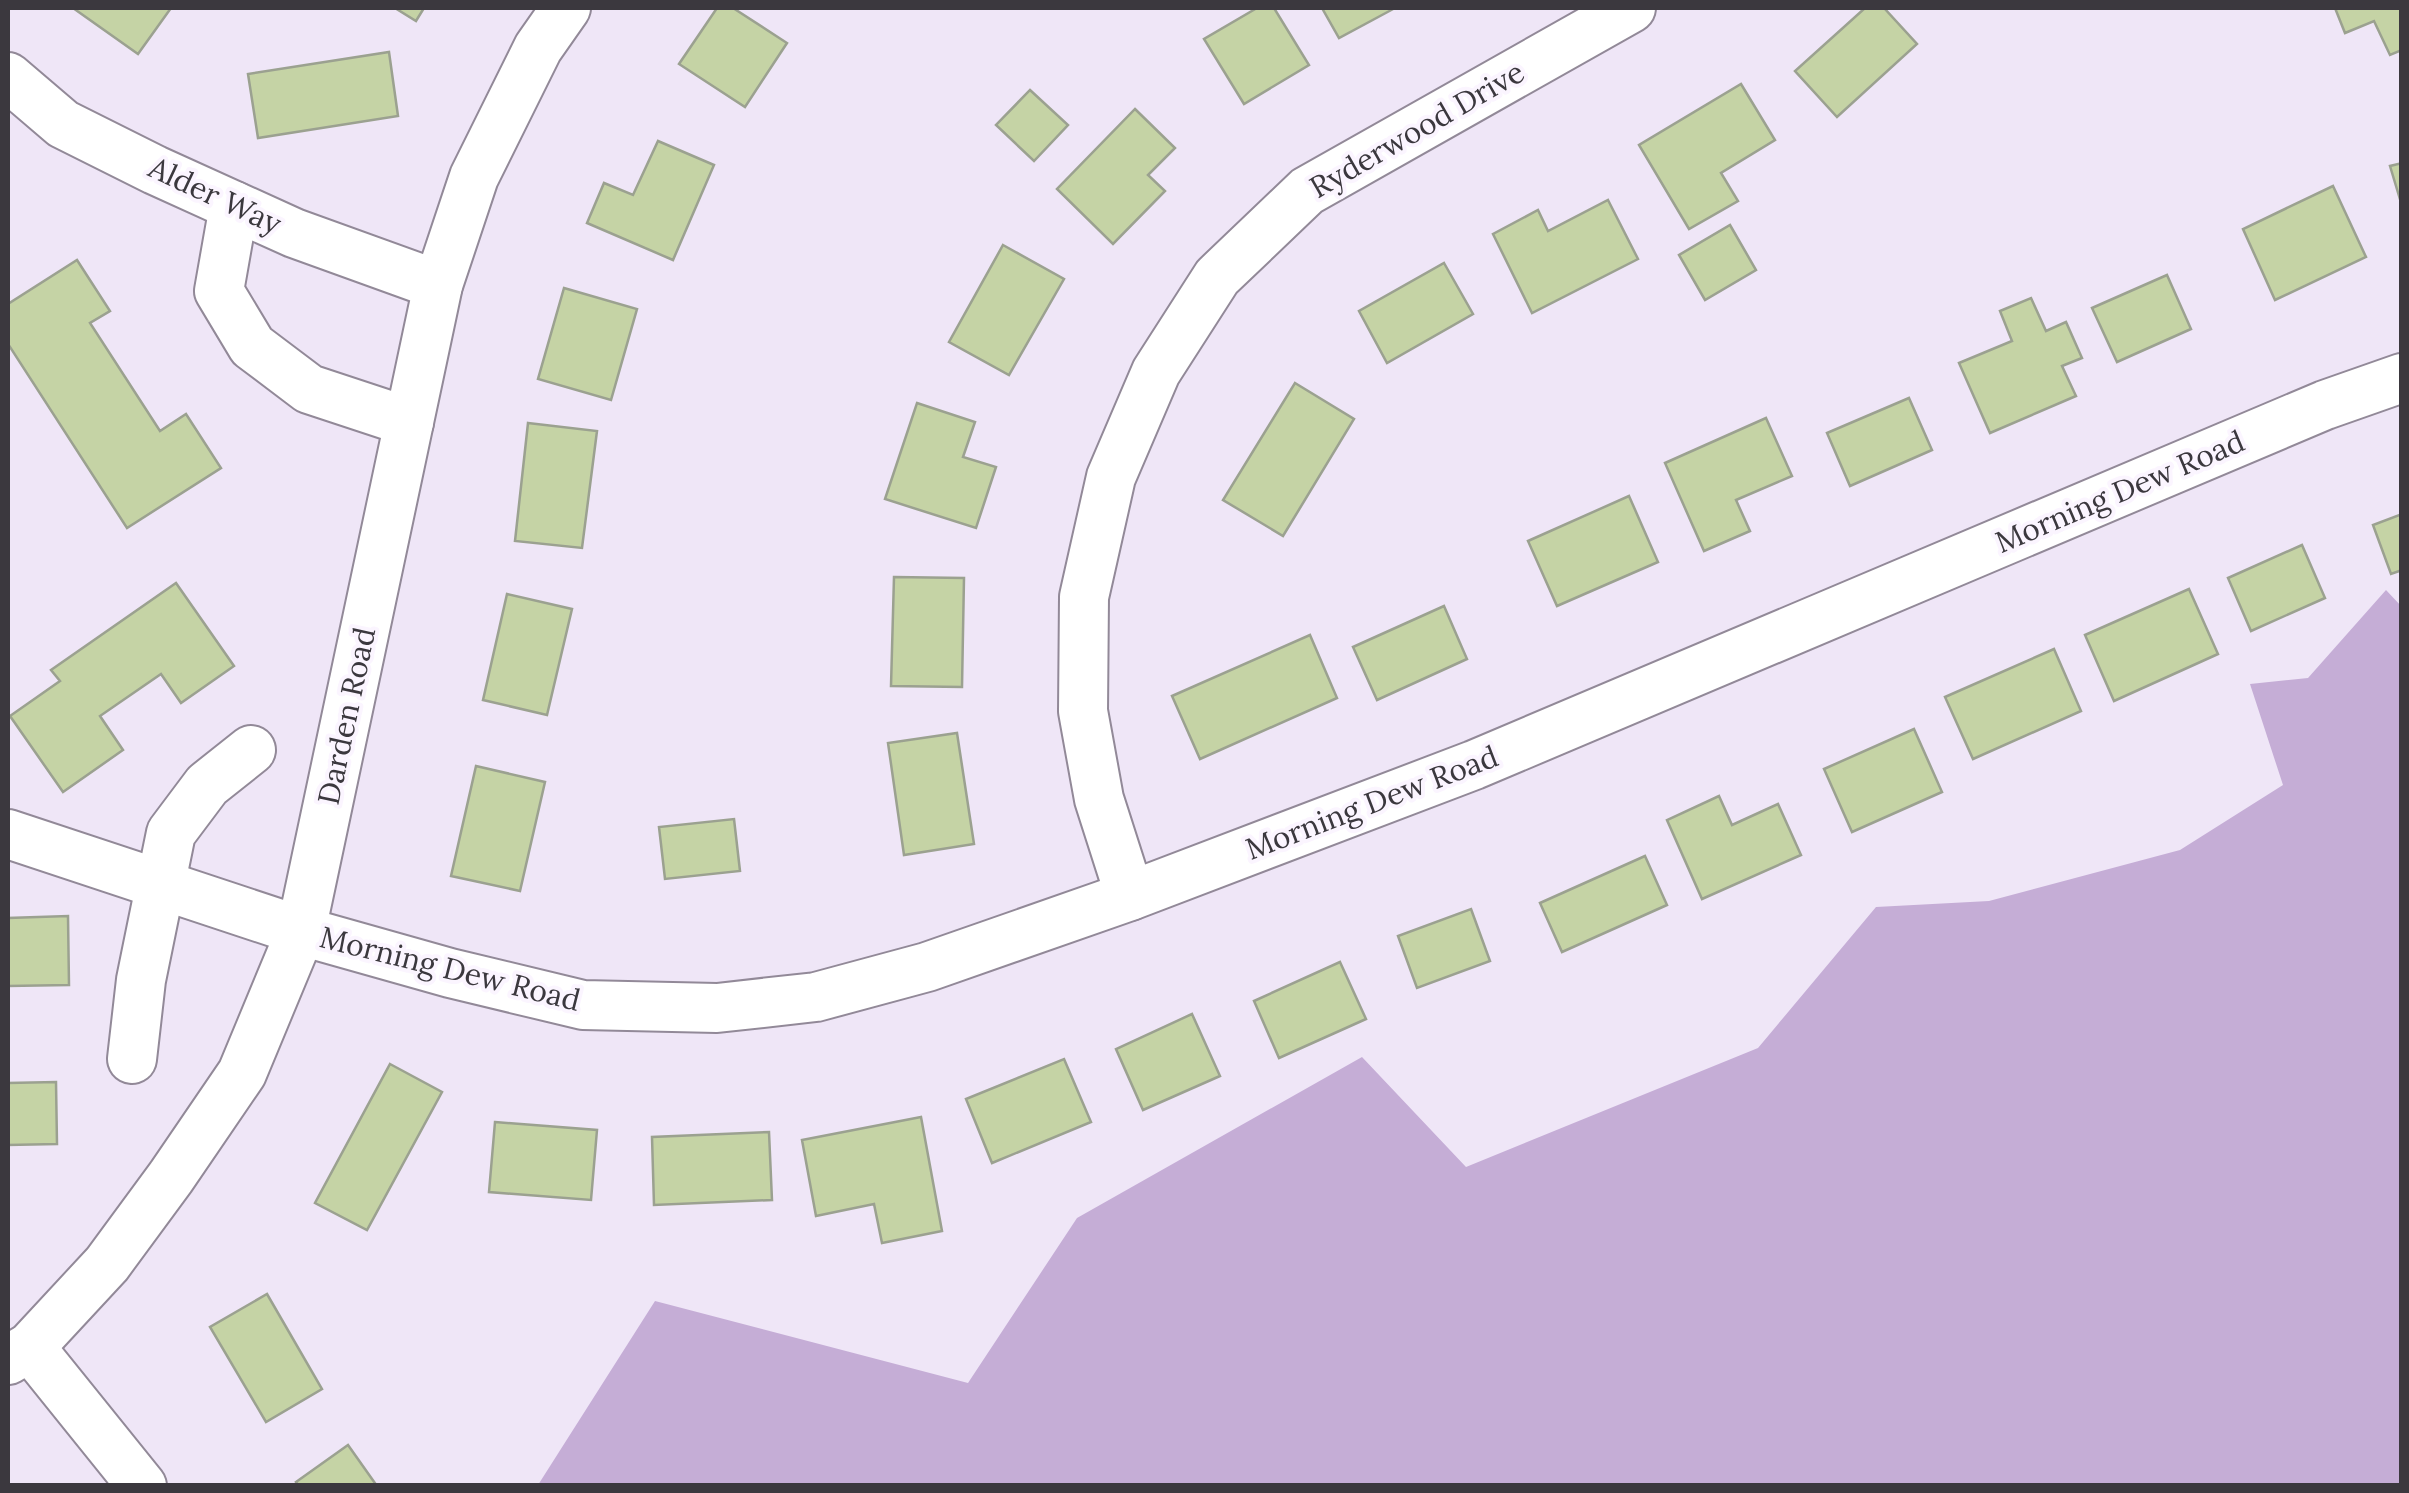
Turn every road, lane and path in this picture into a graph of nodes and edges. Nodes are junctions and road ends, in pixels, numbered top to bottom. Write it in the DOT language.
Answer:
graph roads {
  1 [pos="566,8"];
  2 [pos="1631,8"];
  3 [pos="8,77"];
  4 [pos="234,206"];
  5 [pos="438,285"];
  6 [pos="2402,378"];
  7 [pos="409,422"];
  8 [pos="252,750"];
  9 [pos="8,834"];
  10 [pos="160,885"];
  11 [pos="1130,896"];
  12 [pos="301,931"];
  13 [pos="132,1059"];
  14 [pos="19,1353"];
  15 [pos="142,1486"];
  1 -- 5 [label="street, Darden Road"];
  2 -- 11 [label="street, Ryderwood Drive"];
  3 -- 4 [label="street, Alder Way"];
  4 -- 5 [label="street, Alder Way"];
  4 -- 7 [label="street"];
  5 -- 7 [label="street, Darden Road"];
  6 -- 11 [label="street, Morning Dew Road"];
  7 -- 12 [label="street, Darden Road"];
  8 -- 10 [label="street"];
  9 -- 10 [label="street, Morning Dew Road"];
  10 -- 12 [label="street, Morning Dew Road"];
  10 -- 13 [label="street"];
  11 -- 12 [label="street, Morning Dew Road"];
  12 -- 14 [label="street, Darden Road"];
  14 -- 15 [label="street"];
}
